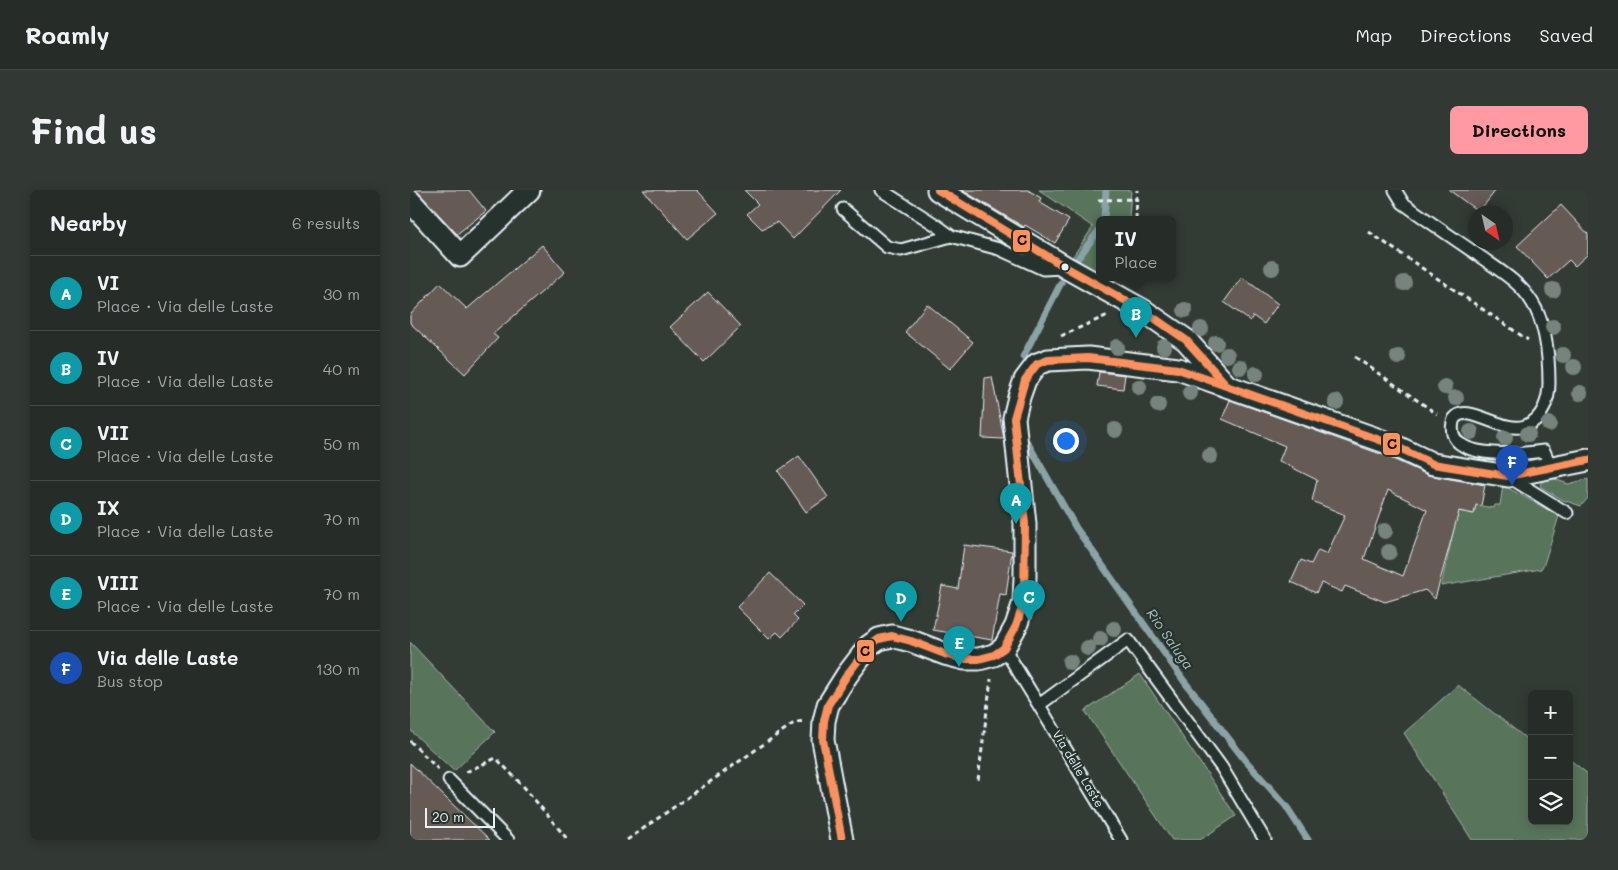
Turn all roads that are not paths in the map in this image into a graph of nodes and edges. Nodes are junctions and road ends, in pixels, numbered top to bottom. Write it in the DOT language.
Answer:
graph roads {
  1 [pos="530,190"];
  2 [pos="881,190"];
  3 [pos="938,190"];
  4 [pos="1395,190"];
  5 [pos="410,200"];
  6 [pos="843,209"];
  7 [pos="951,236"];
  8 [pos="1067,268"];
  9 [pos="1226,385"];
  10 [pos="1588,460"];
  11 [pos="1551,467"];
  12 [pos="1508,476"];
  13 [pos="1568,513"];
  14 [pos="1004,648"];
  15 [pos="1037,701"];
  16 [pos="449,780"];
  17 [pos="508,840"];
  18 [pos="842,840"];
  19 [pos="1122,840"];
  20 [pos="1265,840"];
  1 -- 5 [label="street"];
  2 -- 7 [label="lane"];
  3 -- 8 [label="street"];
  4 -- 11 [label="lane"];
  6 -- 7 [label="lane"];
  7 -- 8 [label="lane"];
  8 -- 9 [label="street"];
  9 -- 12 [label="street"];
  9 -- 14 [label="street"];
  10 -- 11 [label="street"];
  11 -- 12 [label="street"];
  12 -- 13 [label="lane"];
  14 -- 15 [label="lane, Via delle Laste"];
  14 -- 18 [label="street"];
  15 -- 19 [label="lane, Via delle Laste"];
  15 -- 20 [label="lane"];
  16 -- 17 [label="lane"];
}
